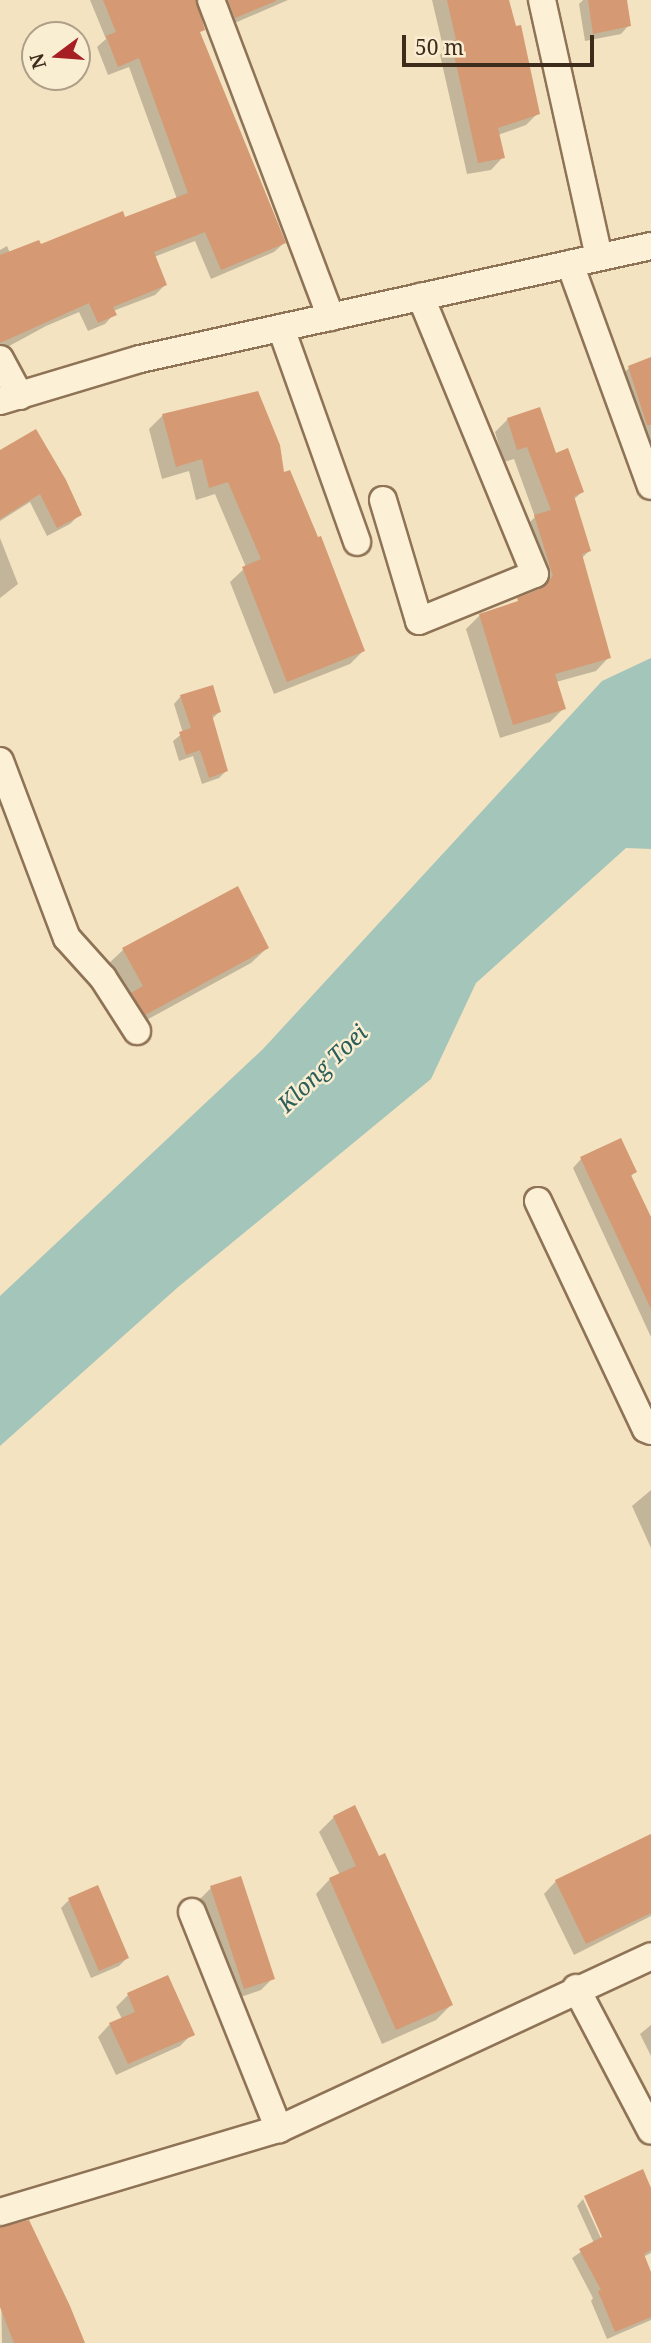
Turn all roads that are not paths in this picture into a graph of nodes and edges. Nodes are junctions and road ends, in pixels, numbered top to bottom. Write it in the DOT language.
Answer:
graph roads {
  1 [pos="211,0"];
  2 [pos="542,0"];
  3 [pos="651,246"];
  4 [pos="599,257"];
  5 [pos="570,264"];
  6 [pos="421,297"];
  7 [pos="331,317"];
  8 [pos="281,328"];
  9 [pos="0,359"];
  10 [pos="10,398"];
  11 [pos="651,486"];
  12 [pos="383,499"];
  13 [pos="357,542"];
  14 [pos="0,761"];
  15 [pos="137,1031"];
  16 [pos="538,1201"];
  17 [pos="651,1431"];
  18 [pos="192,1913"];
  19 [pos="651,1956"];
  20 [pos="576,1988"];
  21 [pos="279,2129"];
  22 [pos="651,2131"];
  23 [pos="0,2212"];
  1 -- 7 [label="street"];
  2 -- 4 [label="street"];
  3 -- 4 [label="street"];
  4 -- 5 [label="street"];
  5 -- 6 [label="street"];
  5 -- 11 [label="street"];
  6 -- 7 [label="street"];
  6 -- 12 [label="street"];
  7 -- 8 [label="street"];
  8 -- 10 [label="street"];
  8 -- 13 [label="street"];
  9 -- 10 [label="street"];
  14 -- 15 [label="street"];
  16 -- 17 [label="street"];
  18 -- 21 [label="street"];
  19 -- 20 [label="street"];
  20 -- 21 [label="street"];
  20 -- 22 [label="street"];
  21 -- 23 [label="street"];
}
